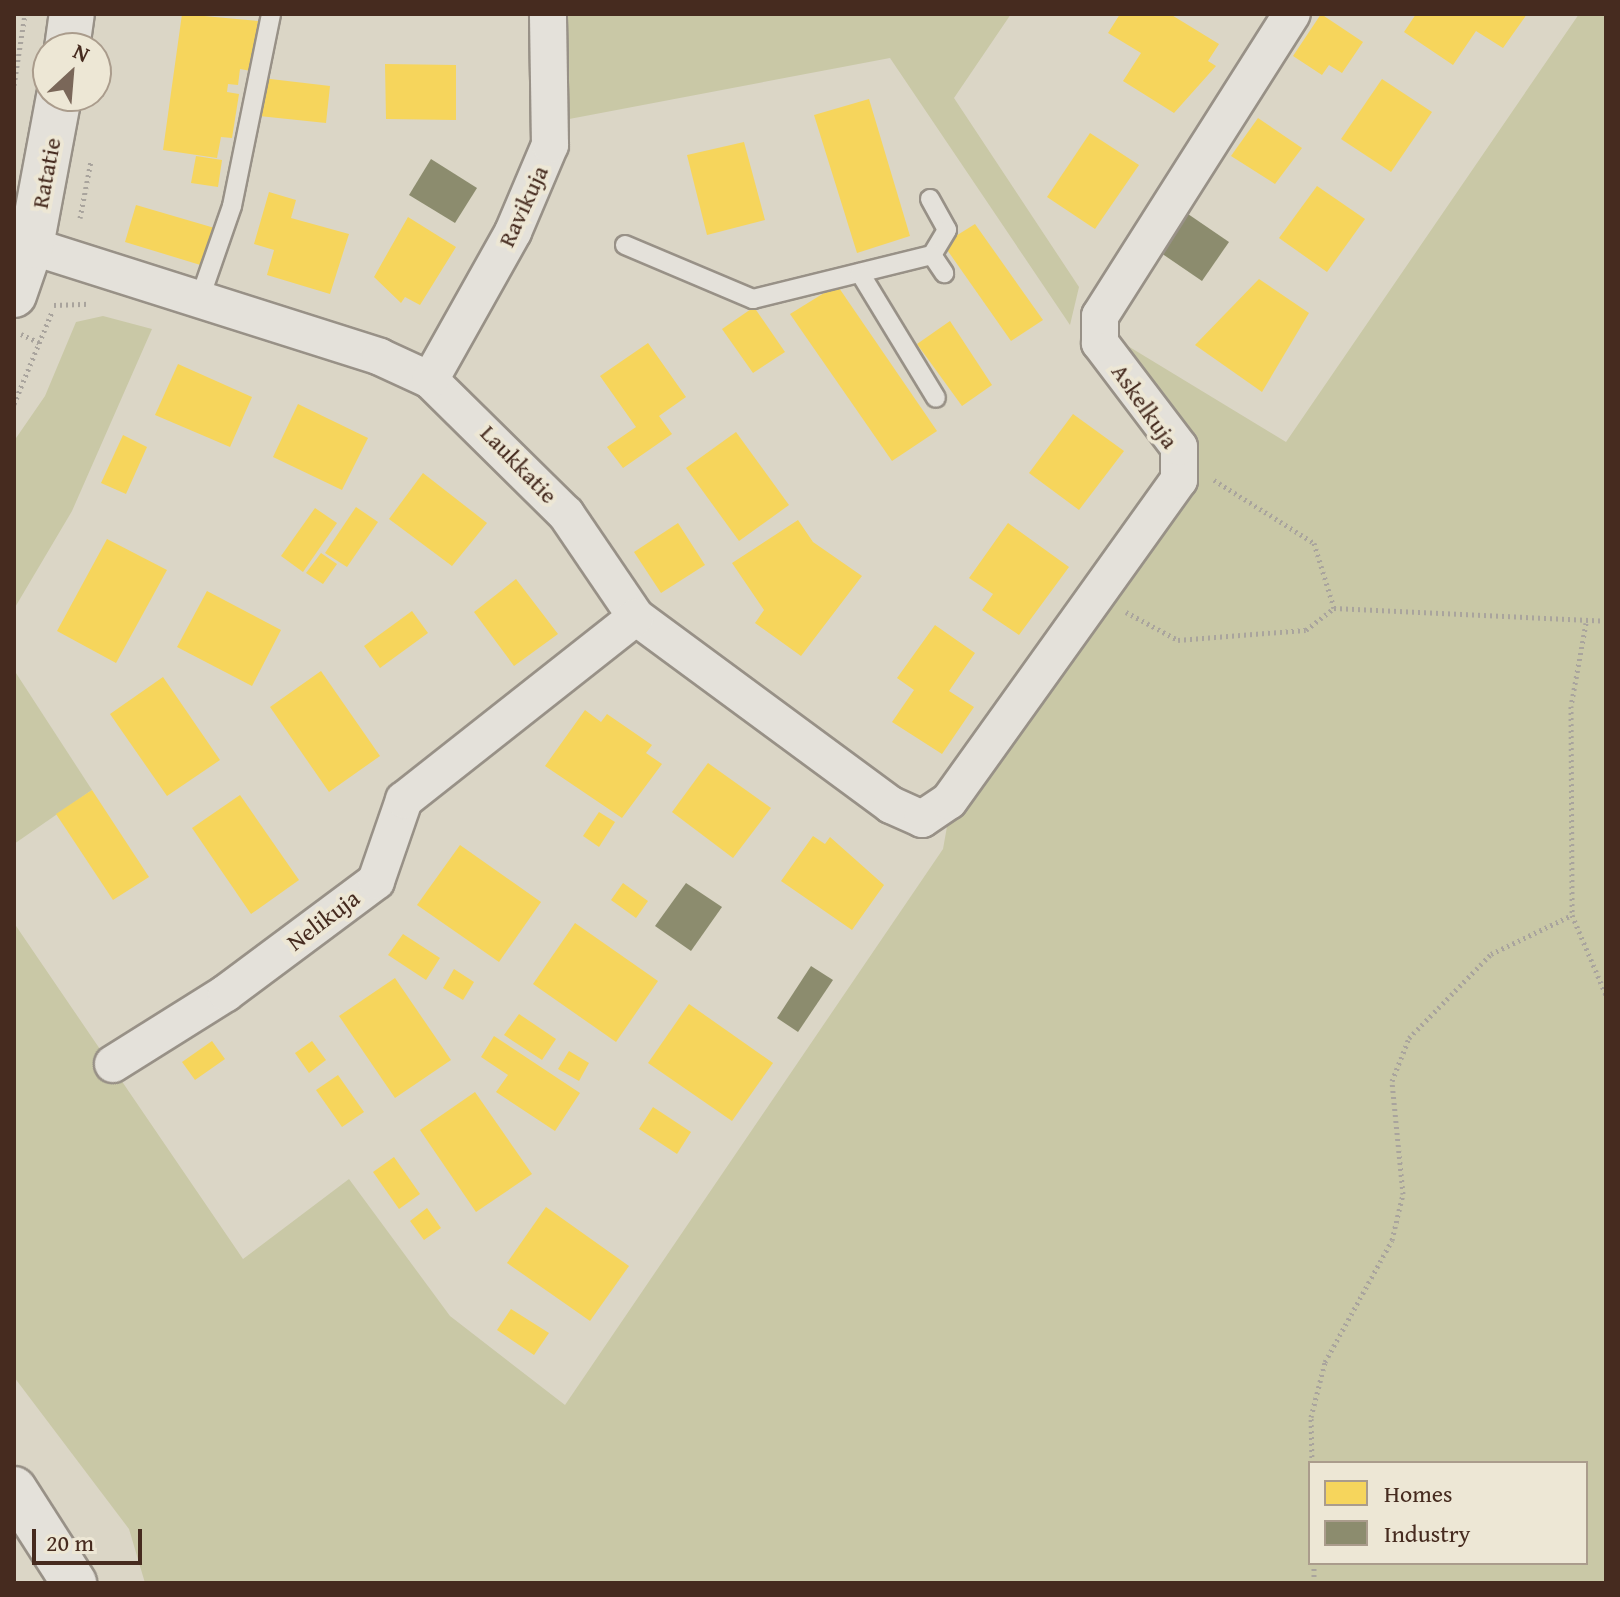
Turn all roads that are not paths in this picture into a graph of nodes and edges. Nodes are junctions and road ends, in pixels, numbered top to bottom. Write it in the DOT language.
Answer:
graph roads {
  1 [pos="271,14"];
  2 [pos="548,14"];
  3 [pos="1292,14"];
  4 [pos="55,112"];
  5 [pos="930,199"];
  6 [pos="23,241"];
  7 [pos="625,245"];
  8 [pos="932,255"];
  9 [pos="860,273"];
  10 [pos="944,273"];
  11 [pos="200,298"];
  12 [pos="34,300"];
  13 [pos="430,380"];
  14 [pos="936,398"];
  15 [pos="636,617"];
  16 [pos="922,819"];
  17 [pos="113,1064"];
  18 [pos="14,1489"];
  19 [pos="14,1525"];
  20 [pos="63,1583"];
  21 [pos="74,1583"];
  1 -- 11 [label="lane"];
  2 -- 13 [label="street, Ravikuja"];
  3 -- 16 [label="street, Askelkuja"];
  4 -- 6 [label="street, Ratatie"];
  5 -- 8 [label="lane"];
  6 -- 11 [label="street, Laukkatie"];
  6 -- 12 [label="street, Ratatie"];
  7 -- 9 [label="lane"];
  8 -- 9 [label="lane"];
  8 -- 10 [label="lane"];
  9 -- 14 [label="lane"];
  11 -- 13 [label="street, Laukkatie"];
  13 -- 15 [label="street, Laukkatie"];
  15 -- 16 [label="street, Laukkatie"];
  15 -- 17 [label="street, Nelikuja"];
  18 -- 21 [label="street"];
  19 -- 20 [label="street"];
}
